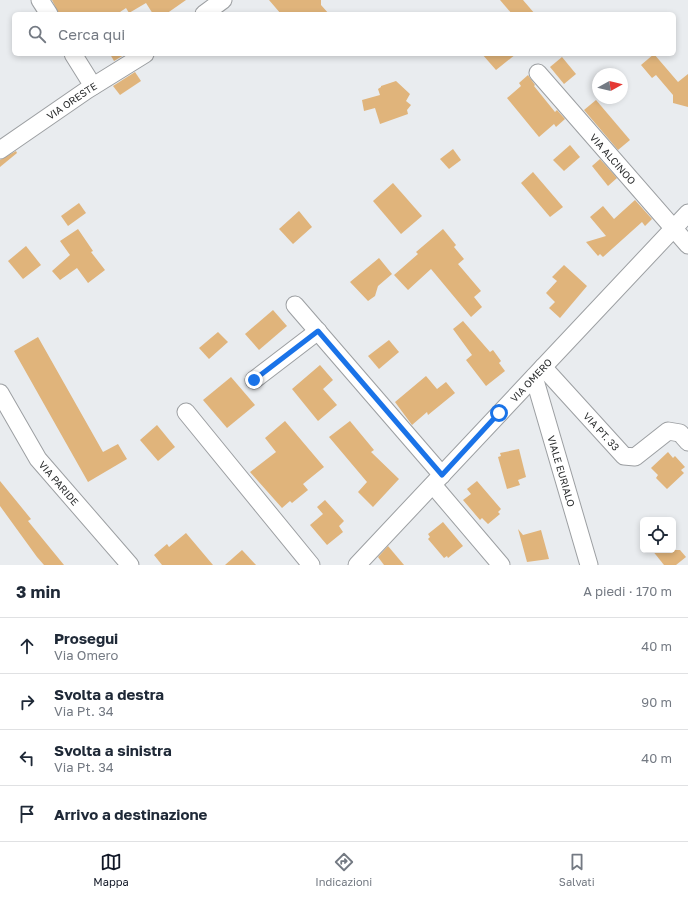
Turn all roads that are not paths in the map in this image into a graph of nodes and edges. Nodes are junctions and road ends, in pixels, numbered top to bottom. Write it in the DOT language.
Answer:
graph roads {
  1 [pos="40,0"];
  2 [pos="223,0"];
  3 [pos="48,12"];
  4 [pos="207,12"];
  5 [pos="74,56"];
  6 [pos="142,56"];
  7 [pos="538,73"];
  8 [pos="93,86"];
  9 [pos="0,150"];
  10 [pos="688,212"];
  11 [pos="674,228"];
  12 [pos="688,245"];
  13 [pos="295,305"];
  14 [pos="318,331"];
  15 [pos="538,372"];
  16 [pos="254,380"];
  17 [pos="0,393"];
  18 [pos="186,412"];
  19 [pos="688,442"];
  20 [pos="437,480"];
  21 [pos="130,565"];
  22 [pos="311,565"];
  23 [pos="357,565"];
  24 [pos="501,565"];
  25 [pos="589,565"];
  1 -- 3 [label="street"];
  2 -- 4 [label="street"];
  5 -- 8 [label="street"];
  6 -- 8 [label="street, VIA ORESTE"];
  7 -- 11 [label="street, VIA ALCINOO"];
  8 -- 9 [label="street, VIA ORESTE"];
  10 -- 11 [label="street, VIA OMERO"];
  11 -- 12 [label="street, VIA ALCINOO"];
  11 -- 15 [label="street, VIA OMERO"];
  13 -- 14 [label="street"];
  14 -- 16 [label="street"];
  14 -- 20 [label="street"];
  15 -- 19 [label="street, VIA PT. 33"];
  15 -- 20 [label="street, VIA OMERO"];
  15 -- 25 [label="street, VIALE EURIALO"];
  17 -- 21 [label="street, VIA PARIDE"];
  18 -- 22 [label="street"];
  20 -- 23 [label="street, VIA OMERO"];
  20 -- 24 [label="street"];
}
